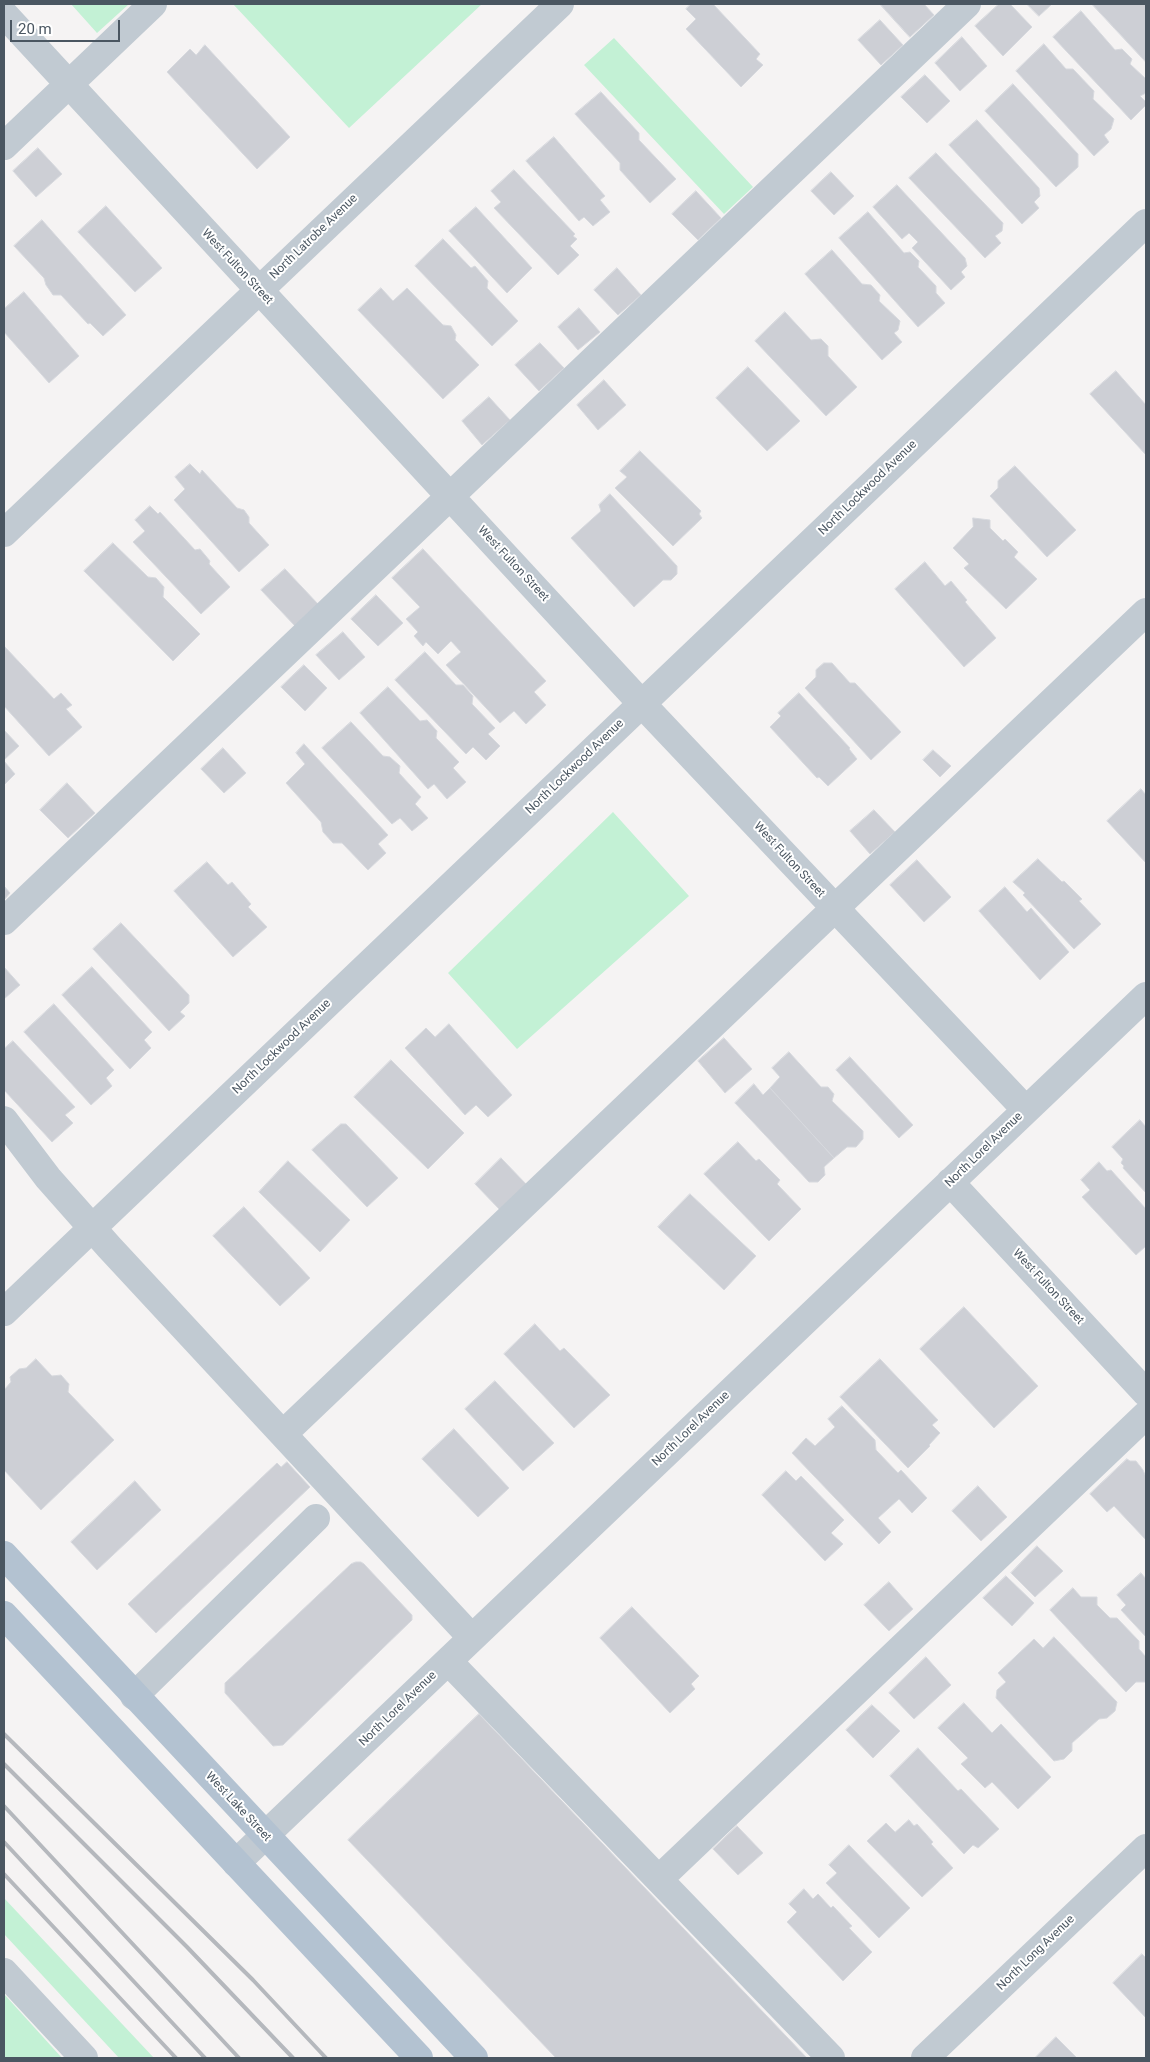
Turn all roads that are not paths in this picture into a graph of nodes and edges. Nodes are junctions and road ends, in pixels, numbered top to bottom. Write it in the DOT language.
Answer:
graph roads {
  1 [pos="153,4"];
  2 [pos="560,4"];
  3 [pos="967,4"];
  4 [pos="4,14"];
  5 [pos="68,84"];
  6 [pos="4,146"];
  7 [pos="1146,222"];
  8 [pos="258,291"];
  9 [pos="450,496"];
  10 [pos="4,533"];
  11 [pos="1146,612"];
  12 [pos="642,704"];
  13 [pos="836,909"];
  14 [pos="4,921"];
  15 [pos="1146,996"];
  16 [pos="1026,1110"];
  17 [pos="4,1120"];
  18 [pos="950,1182"];
  19 [pos="92,1228"];
  20 [pos="4,1312"];
  21 [pos="1146,1393"];
  22 [pos="1146,1415"];
  23 [pos="283,1434"];
  24 [pos="316,1518"];
  25 [pos="4,1555"];
  26 [pos="4,1615"];
  27 [pos="472,1638"];
  28 [pos="448,1661"];
  29 [pos="134,1696"];
  30 [pos="264,1836"];
  31 [pos="1146,1848"];
  32 [pos="236,1863"];
  33 [pos="659,1880"];
  34 [pos="4,1972"];
  35 [pos="84,2058"];
  36 [pos="419,2058"];
  37 [pos="474,2058"];
  38 [pos="831,2058"];
  39 [pos="925,2058"];
  1 -- 5 [label="street"];
  2 -- 8 [label="street, North Latrobe Avenue"];
  3 -- 9 [label="street"];
  4 -- 5 [label="street, West Fulton Street"];
  5 -- 6 [label="street"];
  5 -- 8 [label="street, West Fulton Street"];
  7 -- 12 [label="street, North Lockwood Avenue"];
  8 -- 9 [label="street, West Fulton Street"];
  8 -- 10 [label="street, North Latrobe Avenue"];
  9 -- 12 [label="street, West Fulton Street"];
  9 -- 14 [label="street"];
  11 -- 13 [label="street"];
  12 -- 13 [label="street, West Fulton Street"];
  12 -- 19 [label="street, North Lockwood Avenue"];
  13 -- 16 [label="street, West Fulton Street"];
  13 -- 23 [label="street"];
  15 -- 16 [label="street, North Lorel Avenue"];
  16 -- 18 [label="street, North Lorel Avenue"];
  17 -- 19 [label="street"];
  18 -- 21 [label="street, West Fulton Street"];
  18 -- 27 [label="street, North Lorel Avenue"];
  19 -- 20 [label="street, North Lockwood Avenue"];
  19 -- 23 [label="street"];
  22 -- 33 [label="street"];
  23 -- 27 [label="street"];
  24 -- 29 [label="street"];
  25 -- 29 [label="main road, West Lake Street"];
  26 -- 32 [label="main road"];
  27 -- 28 [label="street, North Lorel Avenue"];
  28 -- 30 [label="street, North Lorel Avenue"];
  28 -- 33 [label="street"];
  29 -- 30 [label="main road, West Lake Street"];
  30 -- 32 [label="street, North Lorel Avenue"];
  30 -- 37 [label="main road, West Lake Street"];
  31 -- 39 [label="street, North Long Avenue"];
  32 -- 36 [label="main road"];
  33 -- 38 [label="street"];
  34 -- 35 [label="street"];
}
